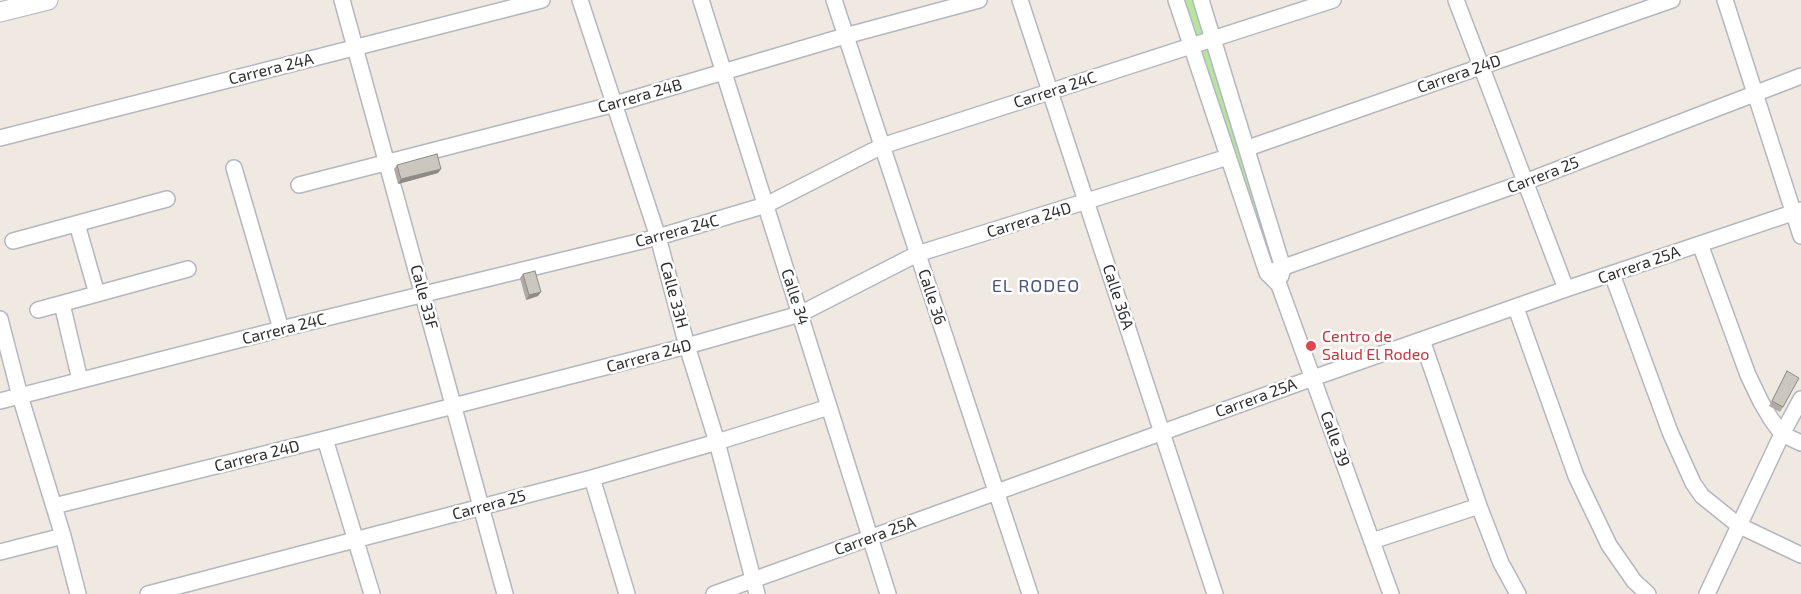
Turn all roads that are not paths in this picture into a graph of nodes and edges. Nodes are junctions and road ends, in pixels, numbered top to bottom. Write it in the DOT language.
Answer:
graph roads {
  1 [pos="48,0"];
  2 [pos="342,0"];
  3 [pos="542,0"];
  4 [pos="580,0"];
  5 [pos="700,0"];
  6 [pos="834,0"];
  7 [pos="980,0"];
  8 [pos="1020,0"];
  9 [pos="1176,0"];
  10 [pos="1201,0"];
  11 [pos="1333,0"];
  12 [pos="1456,0"];
  13 [pos="1672,0"];
  14 [pos="1725,0"];
  15 [pos="0,12"];
  16 [pos="845,36"];
  17 [pos="1213,39"];
  18 [pos="1190,46"];
  19 [pos="355,47"];
  20 [pos="1481,66"];
  21 [pos="723,71"];
  22 [pos="1801,76"];
  23 [pos="1050,92"];
  24 [pos="1756,94"];
  25 [pos="615,104"];
  26 [pos="0,138"];
  27 [pos="882,146"];
  28 [pos="1248,148"];
  29 [pos="1228,157"];
  30 [pos="387,163"];
  31 [pos="234,168"];
  32 [pos="1525,182"];
  33 [pos="299,185"];
  34 [pos="167,199"];
  35 [pos="1086,202"];
  36 [pos="766,205"];
  37 [pos="1797,211"];
  38 [pos="77,224"];
  39 [pos="1801,236"];
  40 [pos="658,237"];
  41 [pos="13,240"];
  42 [pos="1700,244"];
  43 [pos="918,254"];
  44 [pos="1284,268"];
  45 [pos="188,269"];
  46 [pos="1267,273"];
  47 [pos="1612,274"];
  48 [pos="1279,285"];
  49 [pos="1566,290"];
  50 [pos="97,294"];
  51 [pos="423,294"];
  52 [pos="62,304"];
  53 [pos="1516,308"];
  54 [pos="38,310"];
  55 [pos="800,314"];
  56 [pos="0,319"];
  57 [pos="281,329"];
  58 [pos="1422,340"];
  59 [pos="688,346"];
  60 [pos="1313,378"];
  61 [pos="80,380"];
  62 [pos="20,396"];
  63 [pos="1801,399"];
  64 [pos="0,401"];
  65 [pos="454,406"];
  66 [pos="829,406"];
  67 [pos="1162,432"];
  68 [pos="1782,434"];
  69 [pos="325,439"];
  70 [pos="717,442"];
  71 [pos="1801,443"];
  72 [pos="592,478"];
  73 [pos="996,492"];
  74 [pos="54,506"];
  75 [pos="1479,506"];
  76 [pos="481,507"];
  77 [pos="1738,525"];
  78 [pos="63,536"];
  79 [pos="870,538"];
  80 [pos="354,540"];
  81 [pos="1372,541"];
  82 [pos="0,552"];
  83 [pos="1801,555"];
  84 [pos="755,587"];
  85 [pos="78,594"];
  86 [pos="148,594"];
  87 [pos="372,594"];
  88 [pos="505,594"];
  89 [pos="627,594"];
  90 [pos="714,594"];
  91 [pos="888,594"];
  92 [pos="1030,594"];
  93 [pos="1215,594"];
  94 [pos="1391,594"];
  95 [pos="1518,594"];
  96 [pos="1648,594"];
  97 [pos="1707,594"];
  1 -- 15 [label="street"];
  2 -- 19 [label="street, Calle 33F"];
  3 -- 19 [label="street, Carrera 24A"];
  4 -- 25 [label="street, Calle 33H"];
  5 -- 21 [label="street, Calle 34"];
  6 -- 16 [label="street, Calle 36"];
  7 -- 16 [label="street, Carrera 24B"];
  8 -- 23 [label="street, Calle 36A"];
  9 -- 18 [label="street, Calle 39"];
  10 -- 17 [label="street"];
  11 -- 17 [label="street, Carrera 24C"];
  12 -- 20 [label="street"];
  13 -- 20 [label="street, Carrera 24D"];
  14 -- 24 [label="street"];
  16 -- 21 [label="street, Carrera 24B"];
  16 -- 27 [label="street, Calle 36"];
  17 -- 18 [label="street, Carrera 24C"];
  17 -- 28 [label="street"];
  18 -- 23 [label="street, Carrera 24C"];
  18 -- 29 [label="street, Calle 39"];
  19 -- 26 [label="street, Carrera 24A"];
  19 -- 30 [label="street, Calle 33F"];
  20 -- 28 [label="street, Carrera 24D"];
  20 -- 32 [label="street"];
  21 -- 25 [label="street, Carrera 24B"];
  21 -- 36 [label="street, Calle 34"];
  22 -- 24 [label="street, Carrera 25"];
  23 -- 27 [label="street, Carrera 24C"];
  23 -- 35 [label="street, Calle 36A"];
  24 -- 32 [label="street, Carrera 25"];
  24 -- 37 [label="street"];
  25 -- 30 [label="street, Carrera 24B"];
  25 -- 40 [label="street, Calle 33H"];
  27 -- 36 [label="street, Carrera 24C"];
  27 -- 43 [label="street, Calle 36"];
  28 -- 44 [label="street"];
  29 -- 35 [label="street, Carrera 24D"];
  29 -- 46 [label="street, Calle 39"];
  30 -- 33 [label="street, Carrera 24B"];
  30 -- 51 [label="street, Calle 33F"];
  31 -- 57 [label="street"];
  32 -- 44 [label="street, Carrera 25"];
  32 -- 49 [label="street"];
  34 -- 38 [label="street"];
  35 -- 43 [label="street, Carrera 24D"];
  35 -- 67 [label="street, Calle 36A"];
  36 -- 40 [label="street, Carrera 24C"];
  36 -- 55 [label="street, Calle 34"];
  37 -- 39 [label="street"];
  37 -- 42 [label="street, Carrera 25A"];
  38 -- 41 [label="street"];
  38 -- 50 [label="street"];
  40 -- 51 [label="street, Carrera 24C"];
  40 -- 59 [label="street, Calle 33H"];
  42 -- 47 [label="street, Carrera 25A"];
  42 -- 68 [label="street"];
  43 -- 55 [label="street, Carrera 24D"];
  43 -- 73 [label="street, Calle 36"];
  44 -- 46 [label="street"];
  44 -- 48 [label="street"];
  45 -- 50 [label="street"];
  46 -- 48 [label="street, Calle 39"];
  47 -- 49 [label="street, Carrera 25A"];
  47 -- 77 [label="street"];
  48 -- 60 [label="street, Calle 39"];
  49 -- 53 [label="street, Carrera 25A"];
  50 -- 52 [label="street"];
  51 -- 57 [label="street, Carrera 24C"];
  51 -- 65 [label="street, Calle 33F"];
  52 -- 54 [label="street"];
  52 -- 61 [label="street"];
  53 -- 58 [label="street, Carrera 25A"];
  53 -- 96 [label="street"];
  55 -- 59 [label="street, Carrera 24D"];
  55 -- 66 [label="street, Calle 34"];
  56 -- 62 [label="street"];
  57 -- 61 [label="street, Carrera 24C"];
  58 -- 60 [label="street, Carrera 25A"];
  58 -- 75 [label="street"];
  59 -- 65 [label="street, Carrera 24D"];
  59 -- 70 [label="street, Calle 33H"];
  60 -- 67 [label="street, Carrera 25A"];
  60 -- 81 [label="street, Calle 39"];
  61 -- 62 [label="street, Carrera 24C"];
  62 -- 64 [label="street, Carrera 24C"];
  62 -- 74 [label="street"];
  63 -- 68 [label="street"];
  65 -- 69 [label="street, Carrera 24D"];
  65 -- 76 [label="street, Calle 33F"];
  66 -- 70 [label="street, Carrera 25"];
  66 -- 79 [label="street, Calle 34"];
  67 -- 73 [label="street, Carrera 25A"];
  67 -- 93 [label="street, Calle 36A"];
  68 -- 71 [label="street"];
  68 -- 77 [label="street"];
  69 -- 74 [label="street, Carrera 24D"];
  69 -- 80 [label="street"];
  70 -- 72 [label="street, Carrera 25"];
  70 -- 84 [label="street, Calle 33H"];
  72 -- 76 [label="street, Carrera 25"];
  72 -- 89 [label="street"];
  73 -- 79 [label="street, Carrera 25A"];
  73 -- 92 [label="street, Calle 36"];
  74 -- 78 [label="street"];
  75 -- 81 [label="street"];
  75 -- 95 [label="street"];
  76 -- 80 [label="street, Carrera 25"];
  76 -- 88 [label="street, Calle 33F"];
  77 -- 83 [label="street"];
  77 -- 97 [label="street"];
  78 -- 82 [label="street"];
  78 -- 85 [label="street"];
  79 -- 84 [label="street, Carrera 25A"];
  79 -- 91 [label="street, Calle 34"];
  80 -- 86 [label="street, Carrera 25"];
  80 -- 87 [label="street"];
  81 -- 94 [label="street, Calle 39"];
  84 -- 90 [label="street, Carrera 25A"];
}
